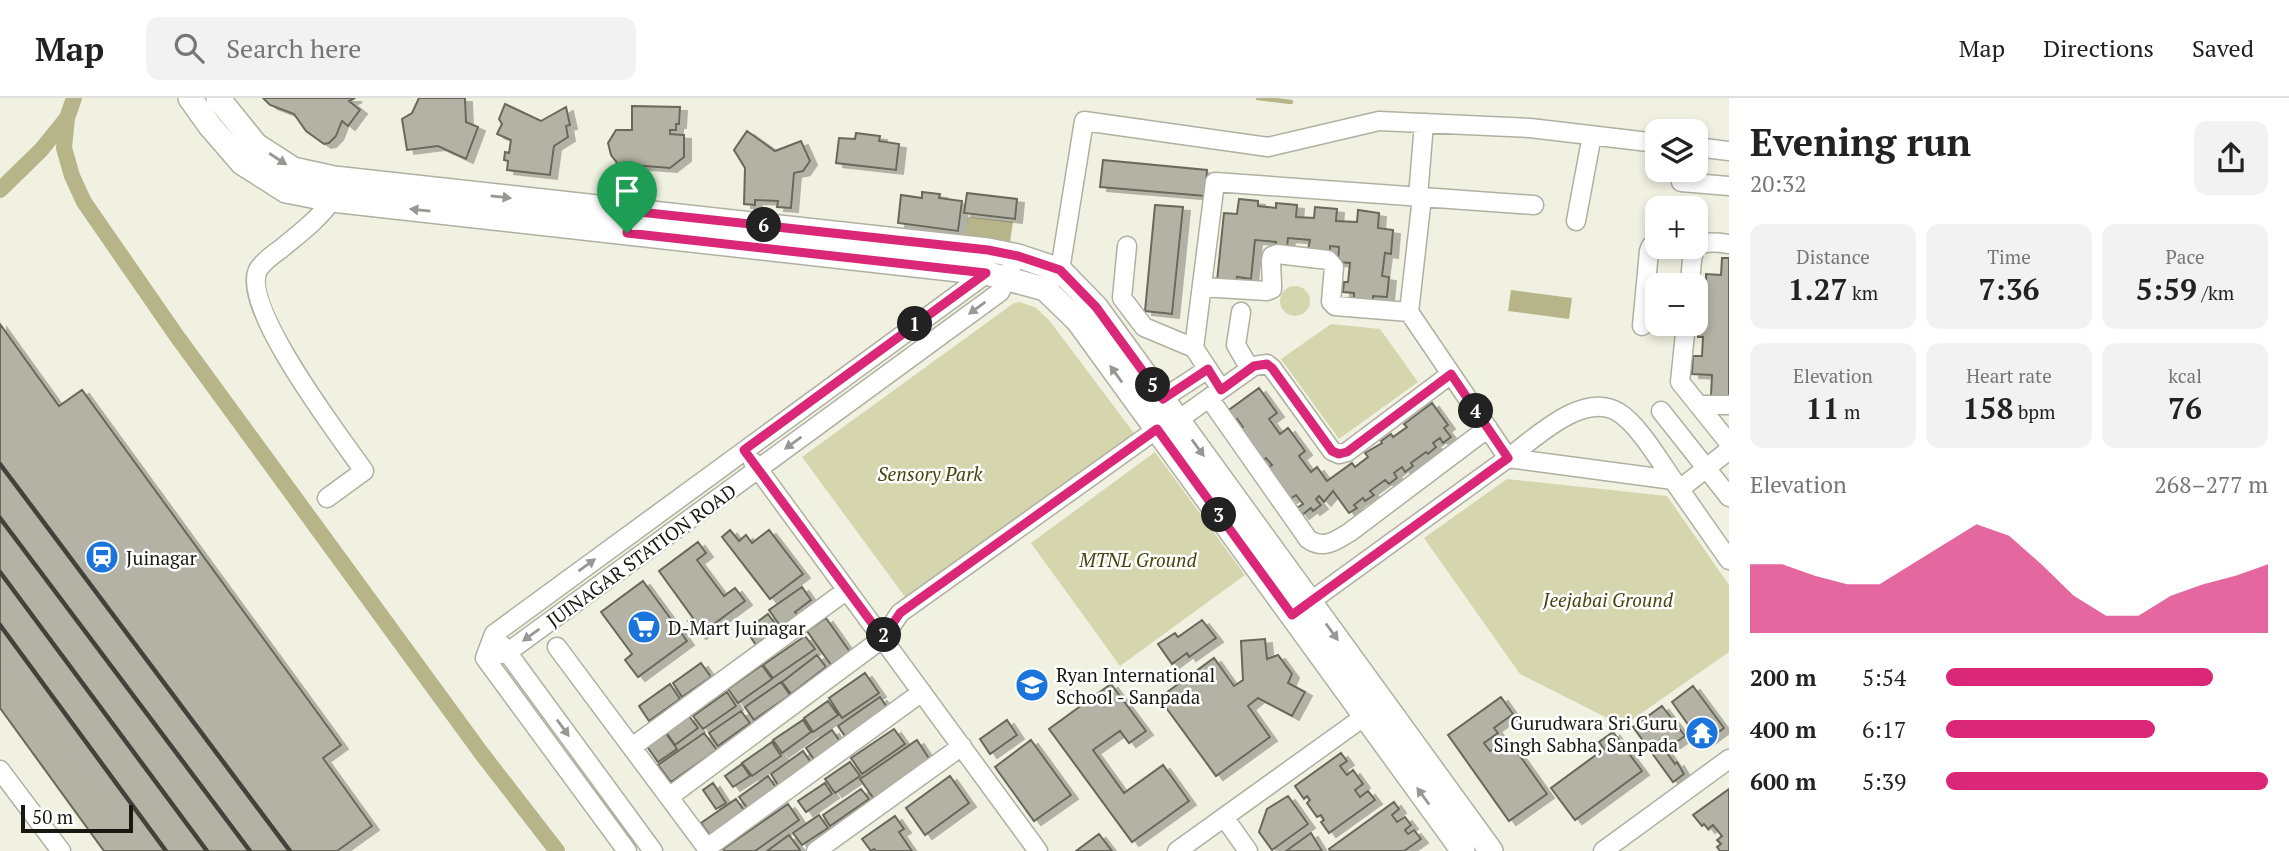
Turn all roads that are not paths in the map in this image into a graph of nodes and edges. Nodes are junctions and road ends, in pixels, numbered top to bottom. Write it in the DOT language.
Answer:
graph roads {
  1 [pos="190,98"];
  2 [pos="224,105"];
  3 [pos="1424,123"];
  4 [pos="1592,135"];
  5 [pos="1645,142"];
  6 [pos="1708,148"];
  7 [pos="1729,151"];
  8 [pos="1681,182"];
  9 [pos="1729,186"];
  10 [pos="1420,197"];
  11 [pos="332,200"];
  12 [pos="1534,205"];
  13 [pos="1576,221"];
  14 [pos="629,222"];
  15 [pos="1708,242"];
  16 [pos="1729,244"];
  17 [pos="1127,247"];
  18 [pos="1018,256"];
  19 [pos="1648,259"];
  20 [pos="1060,270"];
  21 [pos="996,276"];
  22 [pos="1202,287"];
  23 [pos="1045,289"];
  24 [pos="1241,312"];
  25 [pos="1409,312"];
  26 [pos="1642,326"];
  27 [pos="1685,336"];
  28 [pos="1194,348"];
  29 [pos="1208,369"];
  30 [pos="1250,369"];
  31 [pos="1451,374"];
  32 [pos="1215,394"];
  33 [pos="1163,399"];
  34 [pos="1699,405"];
  35 [pos="1729,405"];
  36 [pos="1661,411"];
  37 [pos="1178,420"];
  38 [pos="1488,428"];
  39 [pos="1157,429"];
  40 [pos="1729,443"];
  41 [pos="744,450"];
  42 [pos="1729,450"];
  43 [pos="1508,458"];
  44 [pos="1706,468"];
  45 [pos="758,469"];
  46 [pos="1676,484"];
  47 [pos="1729,497"];
  48 [pos="327,498"];
  49 [pos="1729,560"];
  50 [pos="847,590"];
  51 [pos="1301,609"];
  52 [pos="494,634"];
  53 [pos="883,638"];
  54 [pos="557,647"];
  55 [pos="508,652"];
  56 [pos="485,658"];
  57 [pos="922,692"];
  58 [pos="1365,716"];
  59 [pos="962,746"];
  60 [pos="632,747"];
  61 [pos="1729,759"];
  62 [pos="0,770"];
  63 [pos="669,797"];
  64 [pos="1224,817"];
  65 [pos="708,849"];
  66 [pos="61,851"];
  67 [pos="627,851"];
  68 [pos="653,851"];
  69 [pos="816,851"];
  70 [pos="1038,851"];
  71 [pos="1177,851"];
  72 [pos="1248,851"];
  73 [pos="1463,851"];
  74 [pos="1491,851"];
  75 [pos="1603,851"];
  1 -- 11 [label="main road"];
  2 -- 14 [label="main road, one-way"];
  3 -- 4 [label="street"];
  3 -- 10 [label="street"];
  3 -- 20 [label="street"];
  4 -- 5 [label="street"];
  4 -- 13 [label="street"];
  6 -- 7 [label="street"];
  8 -- 9 [label="street"];
  10 -- 12 [label="street"];
  10 -- 22 [label="street"];
  10 -- 25 [label="street"];
  14 -- 11 [label="main road, one-way"];
  11 -- 48 [label="street"];
  14 -- 18 [label="main road"];
  14 -- 21 [label="main road"];
  15 -- 16 [label="street"];
  17 -- 28 [label="street"];
  18 -- 20 [label="main road"];
  18 -- 21 [label="street, JUINAGAR STATION ROAD"];
  19 -- 26 [label="street"];
  20 -- 23 [label="street"];
  20 -- 33 [label="main road"];
  21 -- 23 [label="main road"];
  21 -- 41 [label="street, JUINAGAR STATION ROAD"];
  21 -- 45 [label="street, JUINAGAR STATION ROAD, one-way"];
  22 -- 25 [label="street"];
  22 -- 28 [label="street"];
  39 -- 23 [label="main road, one-way"];
  24 -- 30 [label="street"];
  25 -- 31 [label="street"];
  27 -- 34 [label="street"];
  28 -- 29 [label="street"];
  29 -- 32 [label="street"];
  29 -- 33 [label="street"];
  30 -- 31 [label="street"];
  30 -- 32 [label="street"];
  31 -- 38 [label="street"];
  32 -- 37 [label="street"];
  32 -- 38 [label="street"];
  33 -- 37 [label="main road"];
  34 -- 35 [label="street"];
  34 -- 40 [label="street"];
  36 -- 44 [label="street"];
  37 -- 51 [label="main road, one-way"];
  38 -- 43 [label="street"];
  39 -- 51 [label="main road"];
  39 -- 53 [label="street"];
  41 -- 45 [label="street"];
  52 -- 41 [label="street, JUINAGAR STATION ROAD, one-way"];
  42 -- 44 [label="street"];
  43 -- 46 [label="street"];
  43 -- 46 [label="street"];
  43 -- 51 [label="street"];
  44 -- 46 [label="street"];
  44 -- 47 [label="street"];
  45 -- 50 [label="street"];
  45 -- 55 [label="street, JUINAGAR STATION ROAD, one-way"];
  46 -- 49 [label="street"];
  50 -- 53 [label="street"];
  50 -- 60 [label="street"];
  51 -- 58 [label="main road"];
  51 -- 74 [label="main road, one-way"];
  52 -- 55 [label="street"];
  52 -- 56 [label="street"];
  53 -- 57 [label="street"];
  53 -- 63 [label="street"];
  54 -- 60 [label="street"];
  55 -- 56 [label="street, JUINAGAR STATION ROAD"];
  55 -- 68 [label="street, one-way"];
  56 -- 67 [label="street"];
  57 -- 59 [label="street"];
  57 -- 65 [label="street"];
  58 -- 64 [label="street"];
  73 -- 58 [label="main road, one-way"];
  59 -- 69 [label="street"];
  59 -- 70 [label="street"];
  60 -- 63 [label="street"];
  61 -- 75 [label="street"];
  62 -- 66 [label="street"];
  63 -- 65 [label="street"];
  64 -- 71 [label="street"];
  64 -- 72 [label="street"];
}
